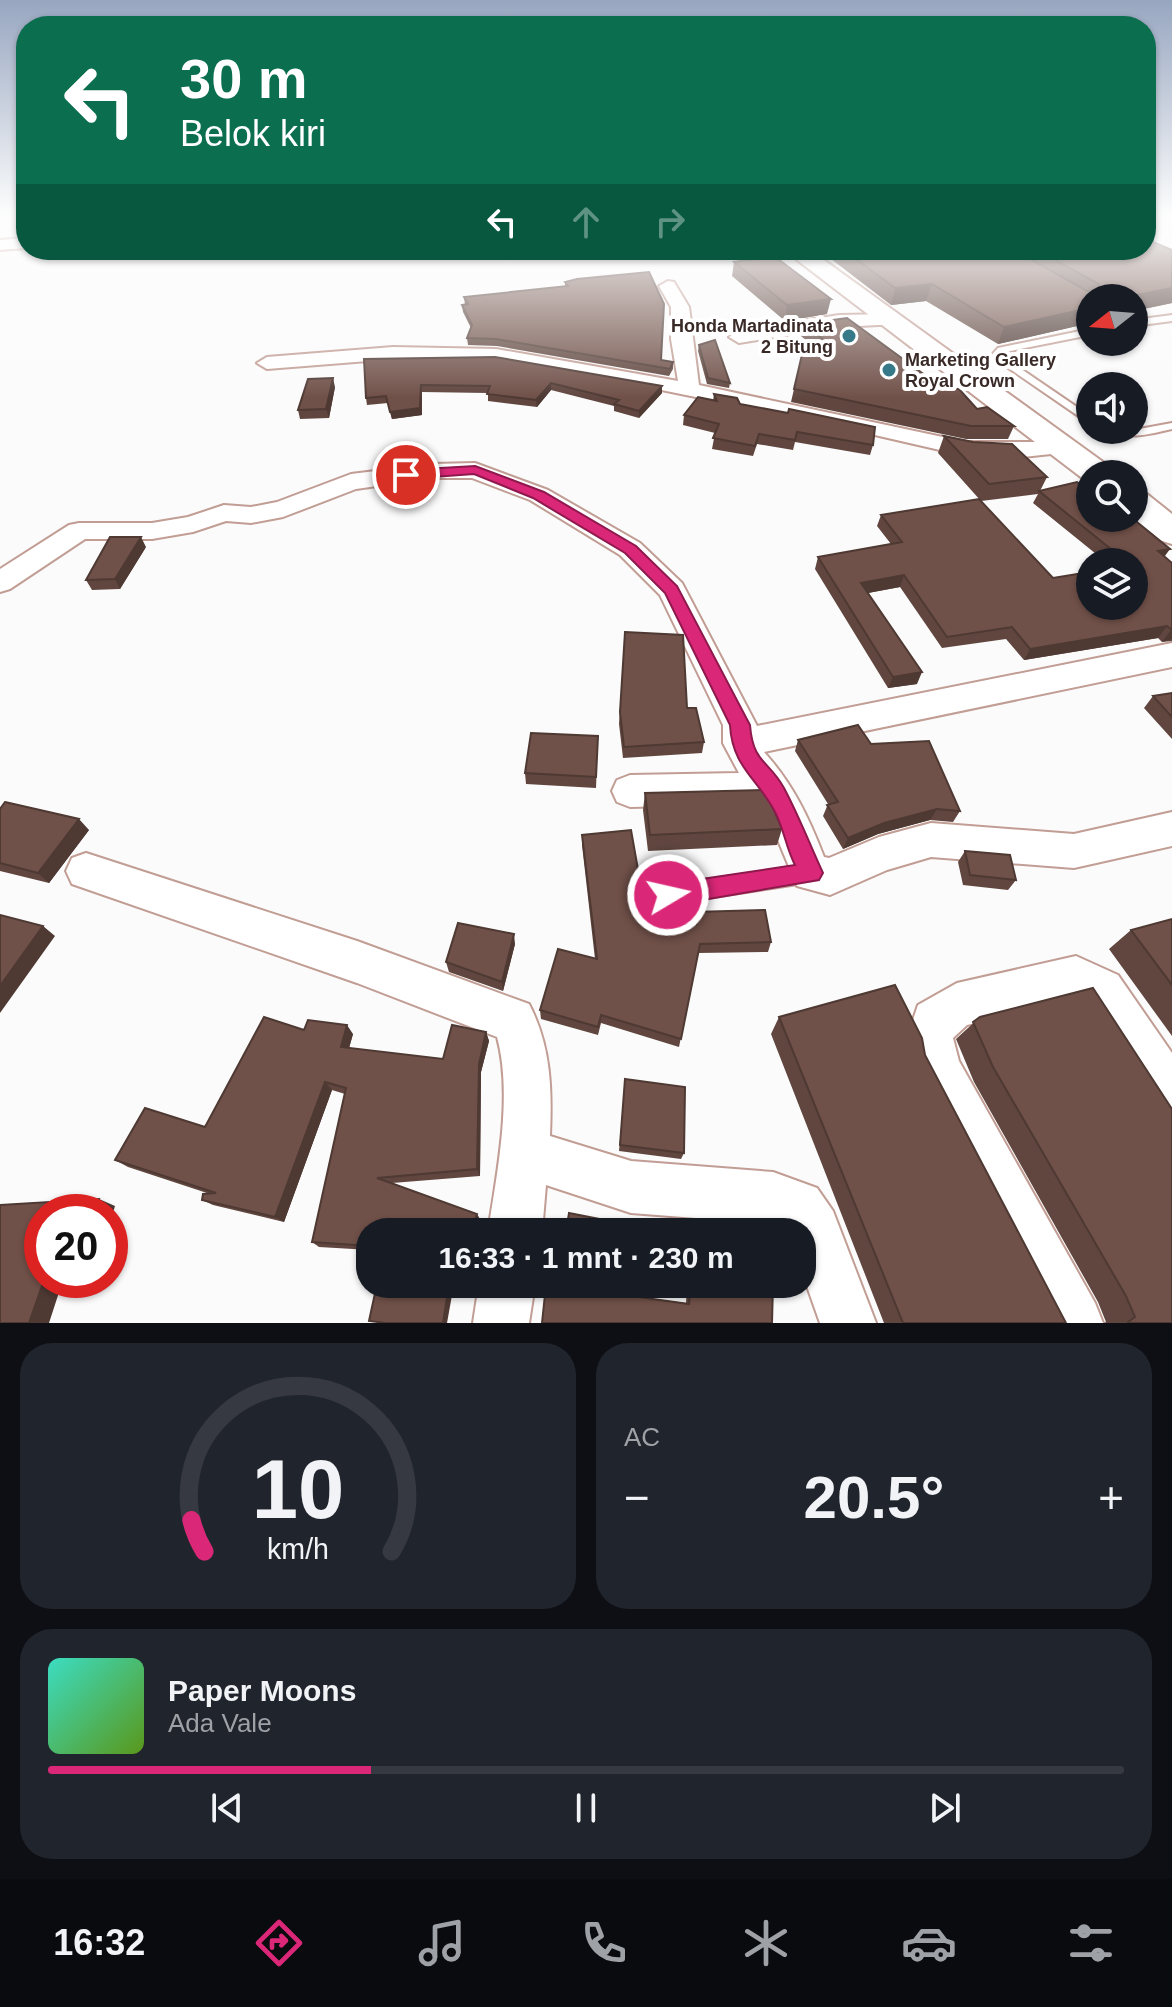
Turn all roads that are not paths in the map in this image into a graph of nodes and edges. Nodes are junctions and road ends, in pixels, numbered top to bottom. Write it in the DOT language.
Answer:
graph roads {
  1 [pos="829,275"];
  2 [pos="668,286"];
  3 [pos="1172,318"];
  4 [pos="892,320"];
  5 [pos="1148,321"];
  6 [pos="1076,335"];
  7 [pos="739,337"];
  8 [pos="267,363"];
  9 [pos="687,391"];
  10 [pos="1076,411"];
  11 [pos="1172,426"];
  12 [pos="1148,430"];
  13 [pos="1062,447"];
  14 [pos="1079,460"];
  15 [pos="0,582"];
  16 [pos="1172,655"];
  17 [pos="741,743"];
  18 [pos="773,788"];
  19 [pos="630,791"];
  20 [pos="1172,829"];
  21 [pos="86,871"];
  22 [pos="811,873"];
  23 [pos="668,895"];
  24 [pos="1172,1094"];
  25 [pos="524,1153"];
  26 [pos="517,1218"];
  27 [pos="505,1298"];
  28 [pos="501,1323"];
  29 [pos="848,1323"];
  30 [pos="1075,1323"];
  1 -- 4 [label="highway"];
  2 -- 9 [label="street"];
  3 -- 5 [label="lane"];
  4 -- 7 [label="street"];
  4 -- 13 [label="highway"];
  6 -- 10 [label="lane"];
  8 -- 9 [label="street"];
  9 -- 13 [label="street"];
  11 -- 12 [label="lane"];
  13 -- 14 [label="highway"];
  15 -- 17 [label="street"];
  16 -- 17 [label="street"];
  17 -- 18 [label="street"];
  18 -- 19 [label="street"];
  18 -- 22 [label="street"];
  20 -- 22 [label="street"];
  21 -- 25 [label="street"];
  22 -- 23 [label="lane"];
  24 -- 30 [label="street"];
  25 -- 26 [label="street"];
  25 -- 29 [label="street"];
  27 -- 28 [label="street"];
}
